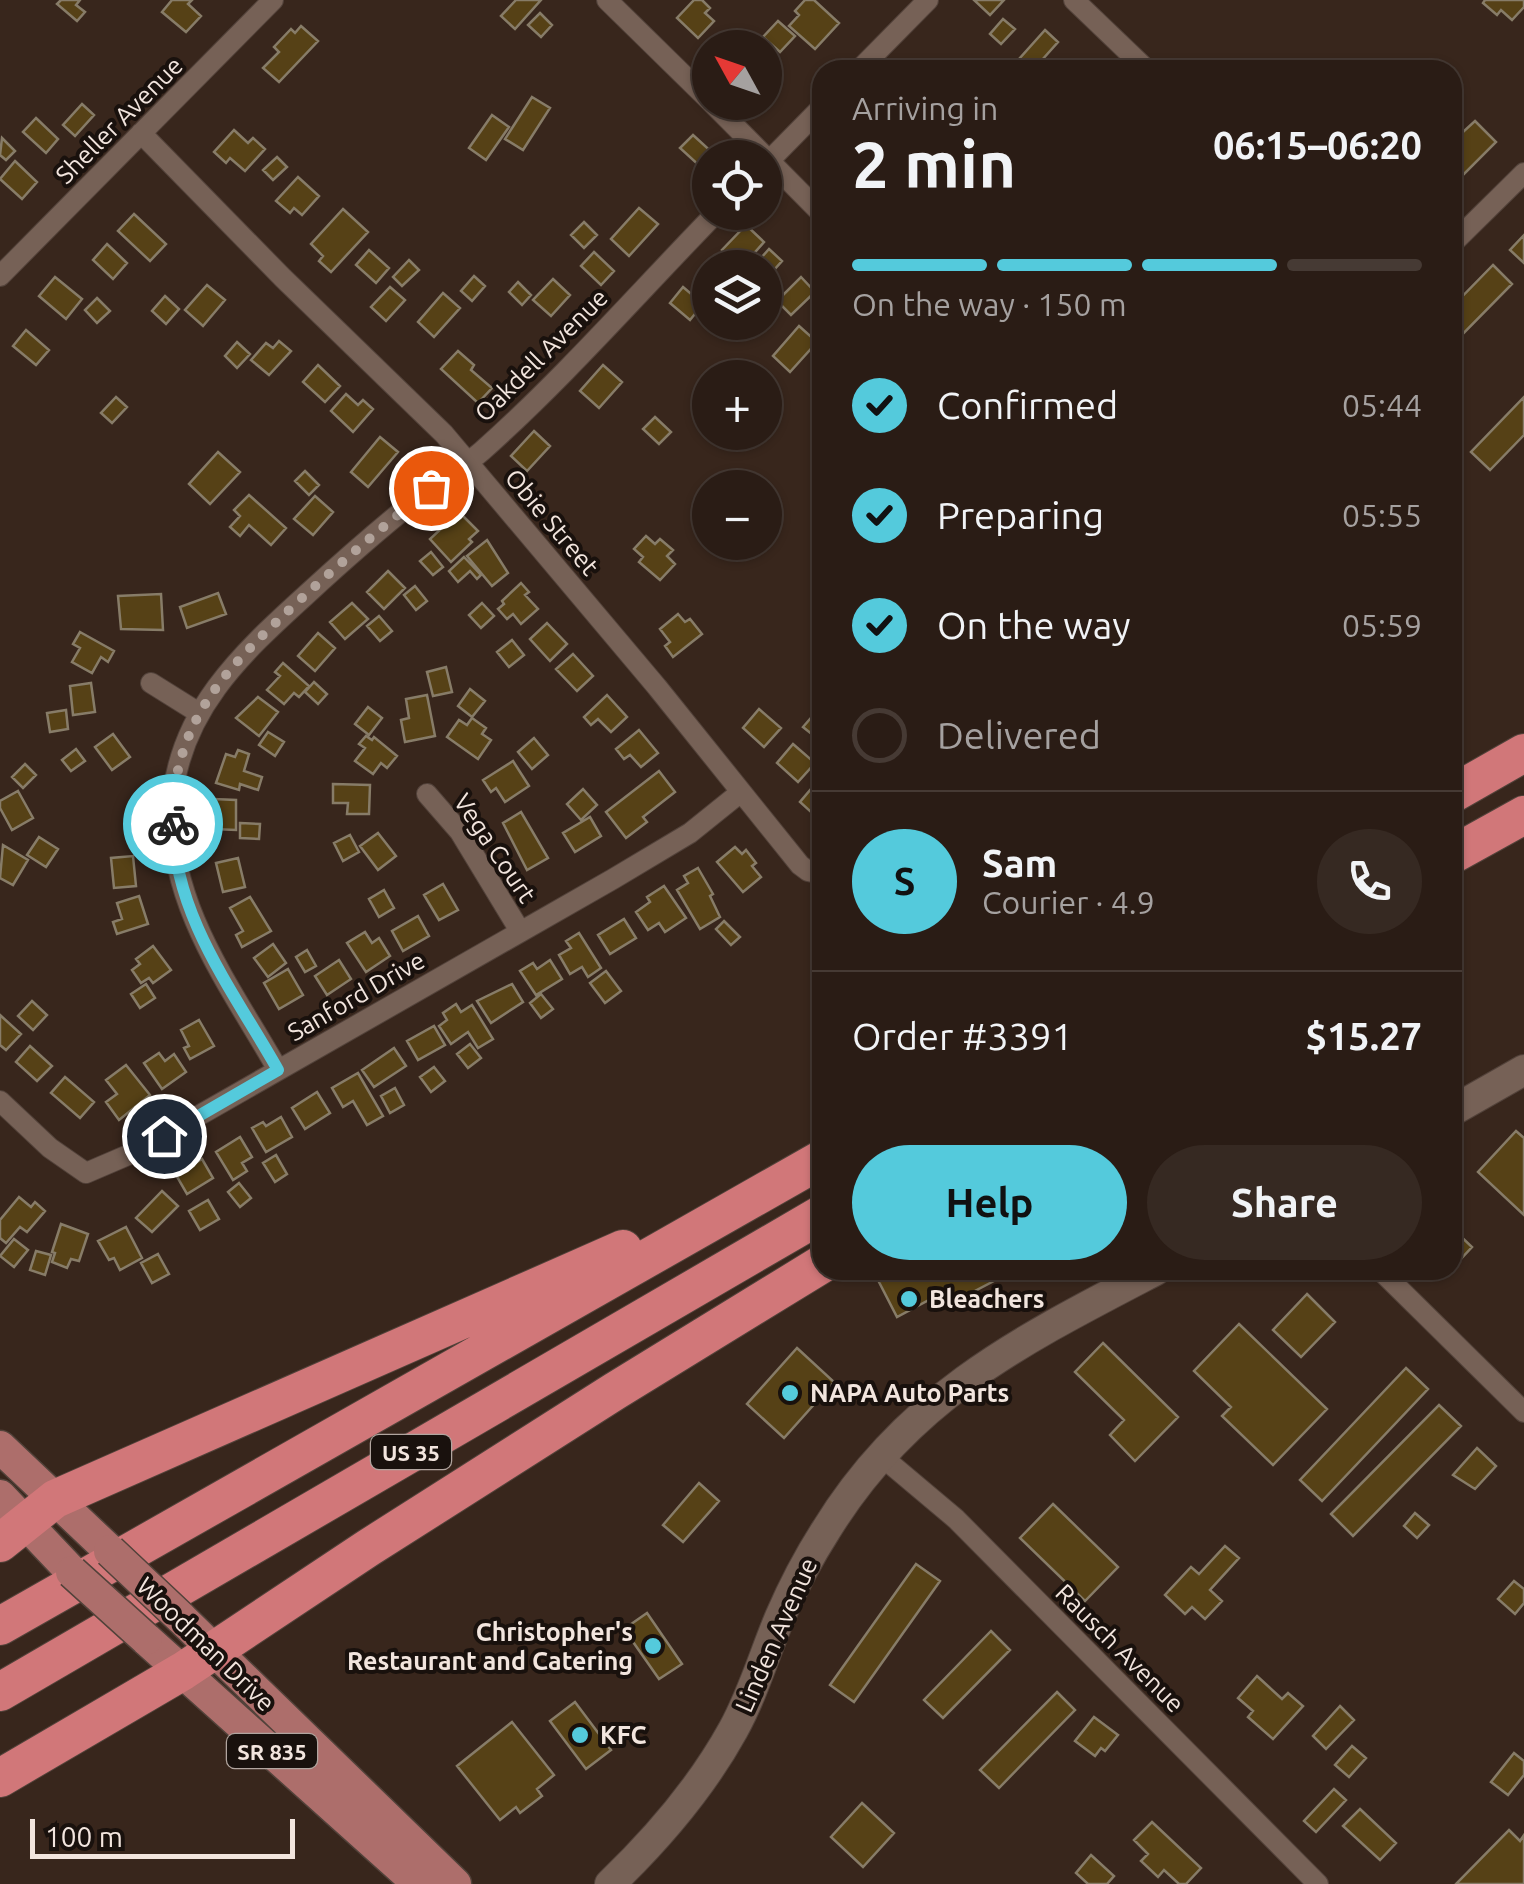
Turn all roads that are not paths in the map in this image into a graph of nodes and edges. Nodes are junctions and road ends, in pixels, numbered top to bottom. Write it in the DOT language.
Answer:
graph roads {
  1 [pos="273,0"];
  2 [pos="607,0"];
  3 [pos="928,0"];
  4 [pos="1074,0"];
  5 [pos="869,60"];
  6 [pos="1137,60"];
  7 [pos="692,83"];
  8 [pos="812,117"];
  9 [pos="728,120"];
  10 [pos="141,134"];
  11 [pos="746,140"];
  12 [pos="782,147"];
  13 [pos="1524,173"];
  14 [pos="782,176"];
  15 [pos="812,205"];
  16 [pos="699,230"];
  17 [pos="1462,234"];
  18 [pos="0,276"];
  19 [pos="468,462"];
  20 [pos="150,684"];
  21 [pos="198,713"];
  22 [pos="1524,753"];
  23 [pos="1462,788"];
  24 [pos="742,792"];
  25 [pos="427,794"];
  26 [pos="1524,815"];
  27 [pos="1462,850"];
  28 [pos="812,870"];
  29 [pos="520,931"];
  30 [pos="278,1070"];
  31 [pos="1524,1070"];
  32 [pos="0,1101"];
  33 [pos="1462,1105"];
  34 [pos="812,1160"];
  35 [pos="812,1161"];
  36 [pos="812,1220"];
  37 [pos="812,1270"];
  38 [pos="1137,1280"];
  39 [pos="1390,1280"];
  40 [pos="1524,1412"];
  41 [pos="3,1450"];
  42 [pos="880,1455"];
  43 [pos="55,1499"];
  44 [pos="8,1520"];
  45 [pos="0,1626"];
  46 [pos="214,1650"];
  47 [pos="182,1672"];
  48 [pos="0,1692"];
  49 [pos="0,1778"];
  50 [pos="432,1880"];
  51 [pos="610,1884"];
  52 [pos="1318,1884"];
  1 -- 10 [label="street, Sheller Avenue"];
  2 -- 7 [label="street"];
  3 -- 5 [label="street"];
  4 -- 6 [label="street"];
  8 -- 12 [label="street"];
  9 -- 11 [label="street"];
  10 -- 18 [label="street, Sheller Avenue"];
  10 -- 19 [label="street, Obie Street"];
  13 -- 17 [label="street"];
  14 -- 15 [label="street"];
  16 -- 19 [label="street, Oakdell Avenue"];
  19 -- 21 [label="street, Oakdell Avenue"];
  19 -- 24 [label="street, Obie Street"];
  20 -- 21 [label="street"];
  21 -- 30 [label="street, Oakdell Avenue"];
  22 -- 23 [label="highway"];
  24 -- 28 [label="street, Obie Street"];
  24 -- 29 [label="street, Sanford Drive"];
  25 -- 29 [label="street, Vega Court"];
  26 -- 27 [label="highway"];
  29 -- 30 [label="street, Sanford Drive"];
  30 -- 32 [label="street, Sanford Drive"];
  31 -- 33 [label="main road"];
  34 -- 43 [label="highway"];
  35 -- 45 [label="highway, US 35"];
  36 -- 48 [label="highway, US 35"];
  37 -- 46 [label="highway"];
  38 -- 42 [label="main road, Linden Avenue"];
  39 -- 40 [label="street"];
  41 -- 43 [label="main road, Woodman Drive"];
  42 -- 51 [label="main road, Linden Avenue"];
  42 -- 52 [label="street, Rausch Avenue"];
  43 -- 44 [label="highway"];
  43 -- 46 [label="main road, Woodman Drive / SR 835, bridge"];
  44 -- 47 [label="main road, Woodman Drive / SR 835, bridge"];
  46 -- 47 [label="highway"];
  46 -- 50 [label="main road, Woodman Drive / SR 835"];
  47 -- 49 [label="highway"];
  47 -- 50 [label="main road, Woodman Drive / SR 835"];
}
